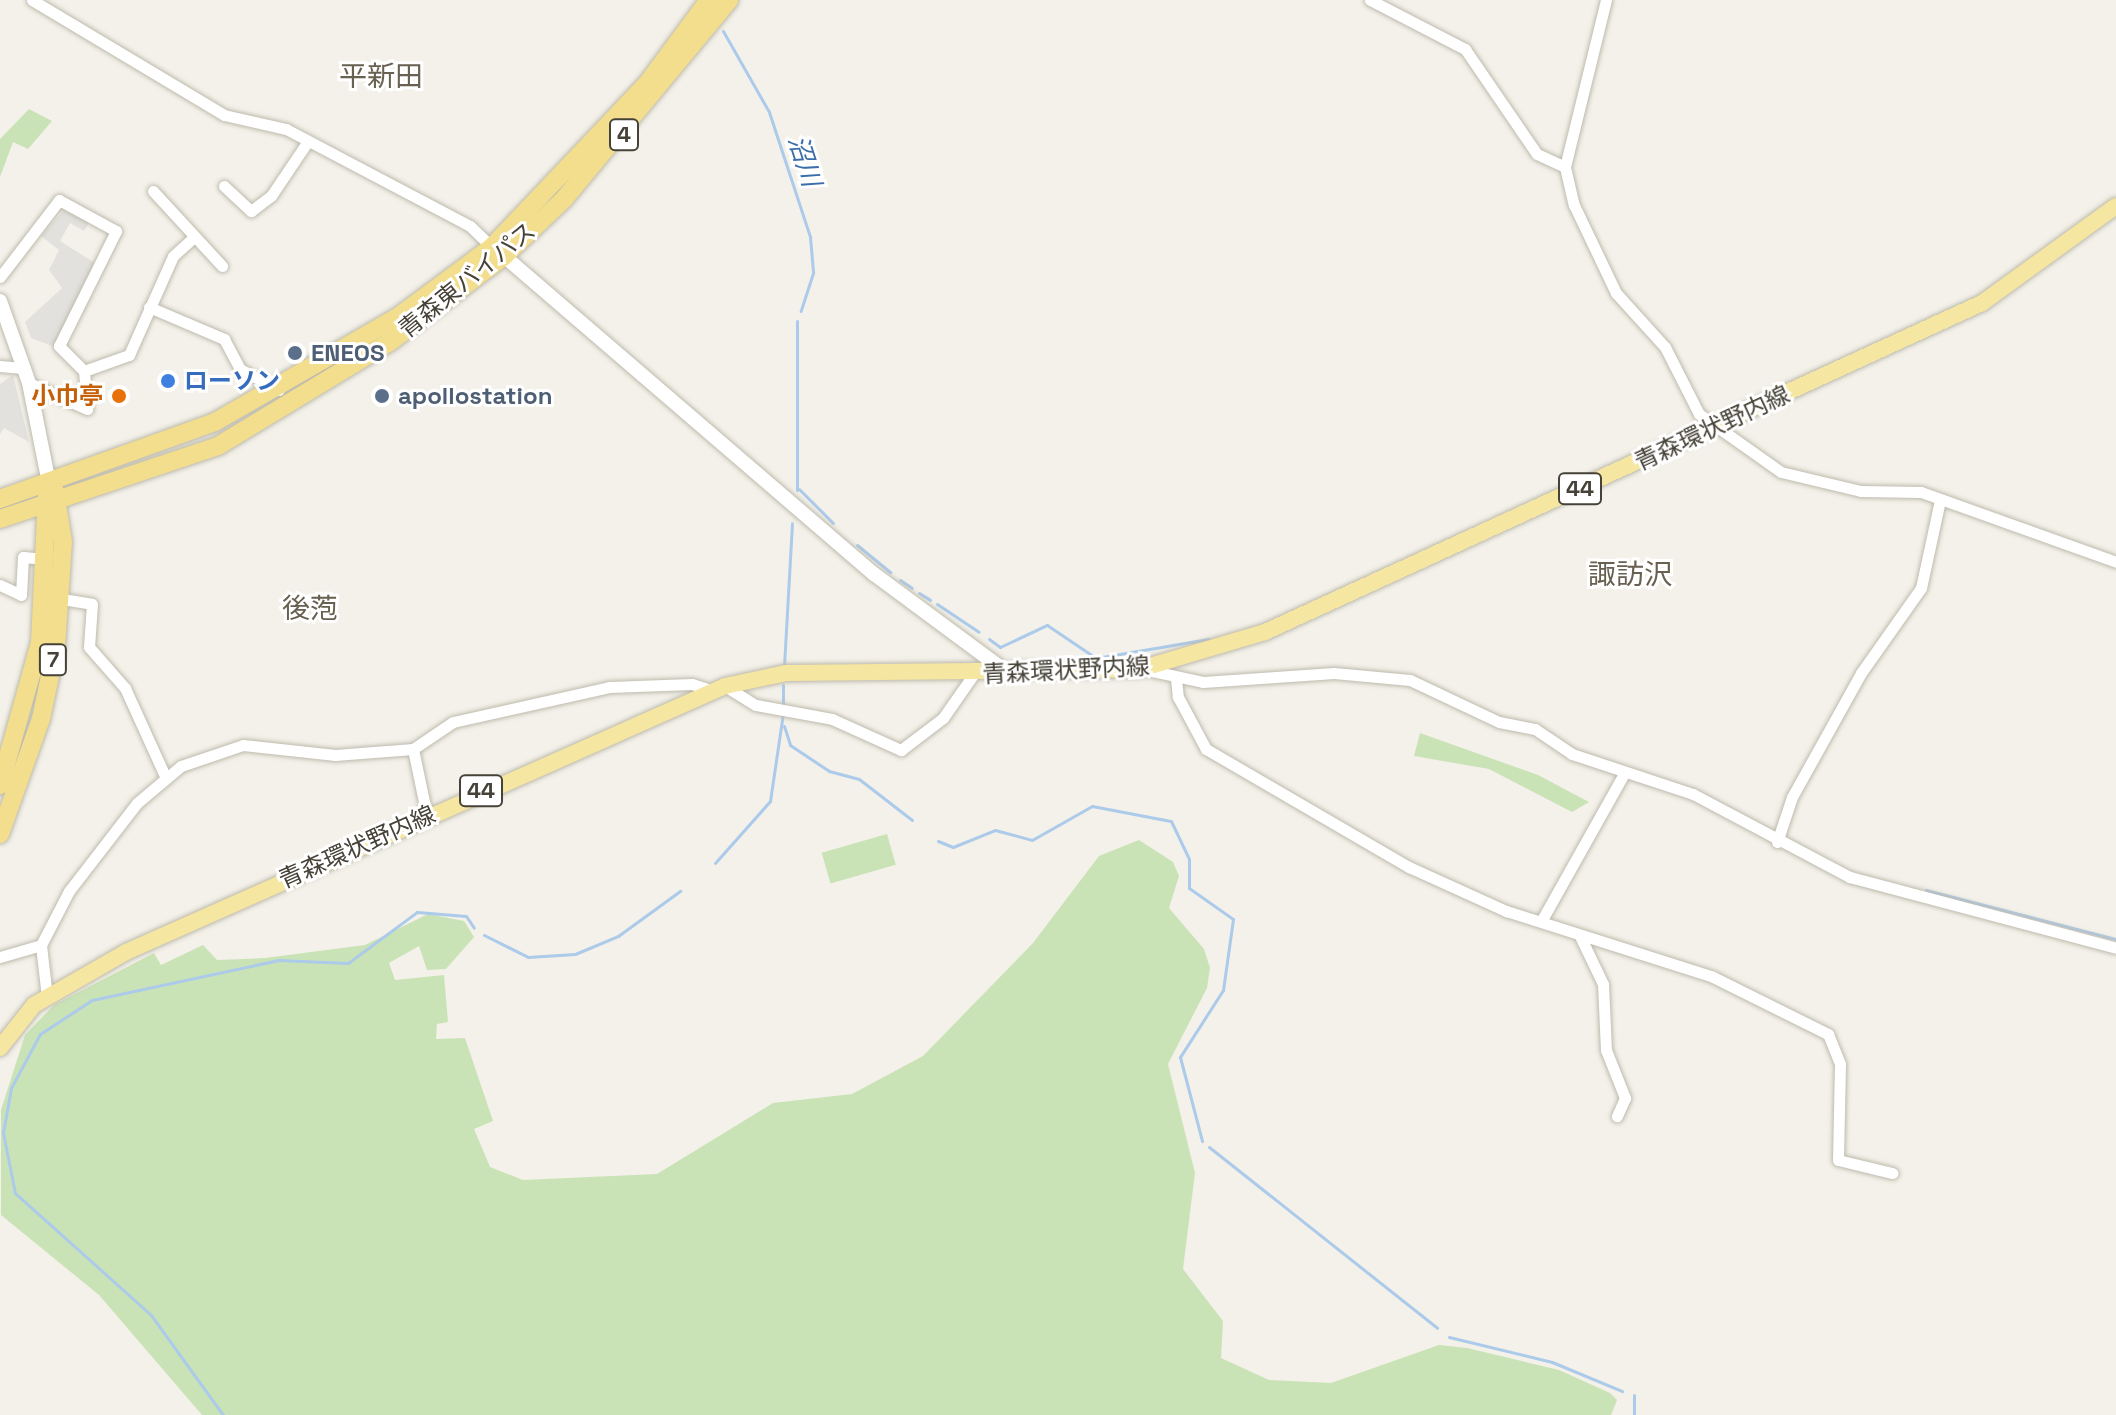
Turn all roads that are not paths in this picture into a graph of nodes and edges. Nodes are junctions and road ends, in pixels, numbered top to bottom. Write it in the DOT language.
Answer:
graph roads {
  1 [pos="32,0"];
  2 [pos="709,0"];
  3 [pos="729,0"];
  4 [pos="1370,0"];
  5 [pos="1606,0"];
  6 [pos="308,141"];
  7 [pos="1565,167"];
  8 [pos="224,186"];
  9 [pos="153,191"];
  10 [pos="2116,206"];
  11 [pos="194,237"];
  12 [pos="498,252"];
  13 [pos="222,266"];
  14 [pos="0,277"];
  15 [pos="0,301"];
  16 [pos="149,307"];
  17 [pos="2,371"];
  18 [pos="84,371"];
  19 [pos="27,375"];
  20 [pos="279,390"];
  21 [pos="1717,427"];
  22 [pos="49,483"];
  23 [pos="0,499"];
  24 [pos="1940,500"];
  25 [pos="54,504"];
  26 [pos="0,519"];
  27 [pos="46,559"];
  28 [pos="2116,562"];
  29 [pos="0,585"];
  30 [pos="62,599"];
  31 [pos="1140,669"];
  32 [pos="1008,673"];
  33 [pos="973,675"];
  34 [pos="1176,679"];
  35 [pos="719,688"];
  36 [pos="413,749"];
  37 [pos="1625,772"];
  38 [pos="165,776"];
  39 [pos="0,785"];
  40 [pos="427,816"];
  41 [pos="0,834"];
  42 [pos="1777,842"];
  43 [pos="1543,918"];
  44 [pos="1580,936"];
  45 [pos="41,945"];
  46 [pos="2116,948"];
  47 [pos="0,957"];
  48 [pos="47,997"];
  49 [pos="0,1048"];
  50 [pos="1617,1116"];
  51 [pos="1892,1173"];
  1 -- 6 [label="street"];
  2 -- 12 [label="highway, 青森東バイパス / 4"];
  3 -- 12 [label="highway, 青森東バイパス / 4"];
  4 -- 7 [label="street"];
  5 -- 7 [label="street"];
  6 -- 8 [label="street"];
  6 -- 12 [label="street"];
  7 -- 21 [label="street"];
  9 -- 11 [label="street"];
  10 -- 21 [label="main road, 青森環状野内線 / 44"];
  11 -- 13 [label="street"];
  11 -- 16 [label="street"];
  12 -- 20 [label="highway, 青森東バイパス / 4"];
  12 -- 25 [label="highway, 青森東バイパス / 4"];
  12 -- 32 [label="street"];
  14 -- 18 [label="street"];
  15 -- 19 [label="street"];
  16 -- 18 [label="street"];
  16 -- 20 [label="street"];
  17 -- 19 [label="street"];
  18 -- 19 [label="street"];
  19 -- 22 [label="street"];
  20 -- 22 [label="highway, 青森東バイパス / 4"];
  21 -- 24 [label="street"];
  21 -- 31 [label="main road, 青森環状野内線 / 44"];
  22 -- 23 [label="highway, 青森東バイパス / 4"];
  22 -- 25 [label="highway, 7"];
  24 -- 28 [label="street"];
  24 -- 42 [label="street"];
  25 -- 26 [label="highway, 青森東バイパス / 4"];
  25 -- 27 [label="highway, 7"];
  25 -- 30 [label="highway, 7"];
  27 -- 29 [label="street"];
  27 -- 39 [label="highway, 7"];
  30 -- 38 [label="street"];
  30 -- 41 [label="highway, 7"];
  31 -- 32 [label="main road, 青森環状野内線 / 44"];
  31 -- 34 [label="street"];
  32 -- 33 [label="main road, 青森環状野内線 / 44"];
  33 -- 35 [label="main road, 青森環状野内線 / 44"];
  33 -- 35 [label="street"];
  34 -- 37 [label="street"];
  34 -- 43 [label="street"];
  35 -- 36 [label="street"];
  35 -- 40 [label="main road, 青森環状野内線 / 44"];
  36 -- 38 [label="street"];
  36 -- 40 [label="street"];
  37 -- 42 [label="street"];
  37 -- 43 [label="street"];
  38 -- 45 [label="street"];
  40 -- 48 [label="main road, 青森環状野内線 / 44"];
  42 -- 46 [label="street"];
  43 -- 44 [label="street"];
  44 -- 50 [label="street"];
  44 -- 51 [label="street"];
  45 -- 47 [label="street"];
  45 -- 48 [label="street"];
  48 -- 49 [label="main road, 青森環状野内線 / 44"];
}
